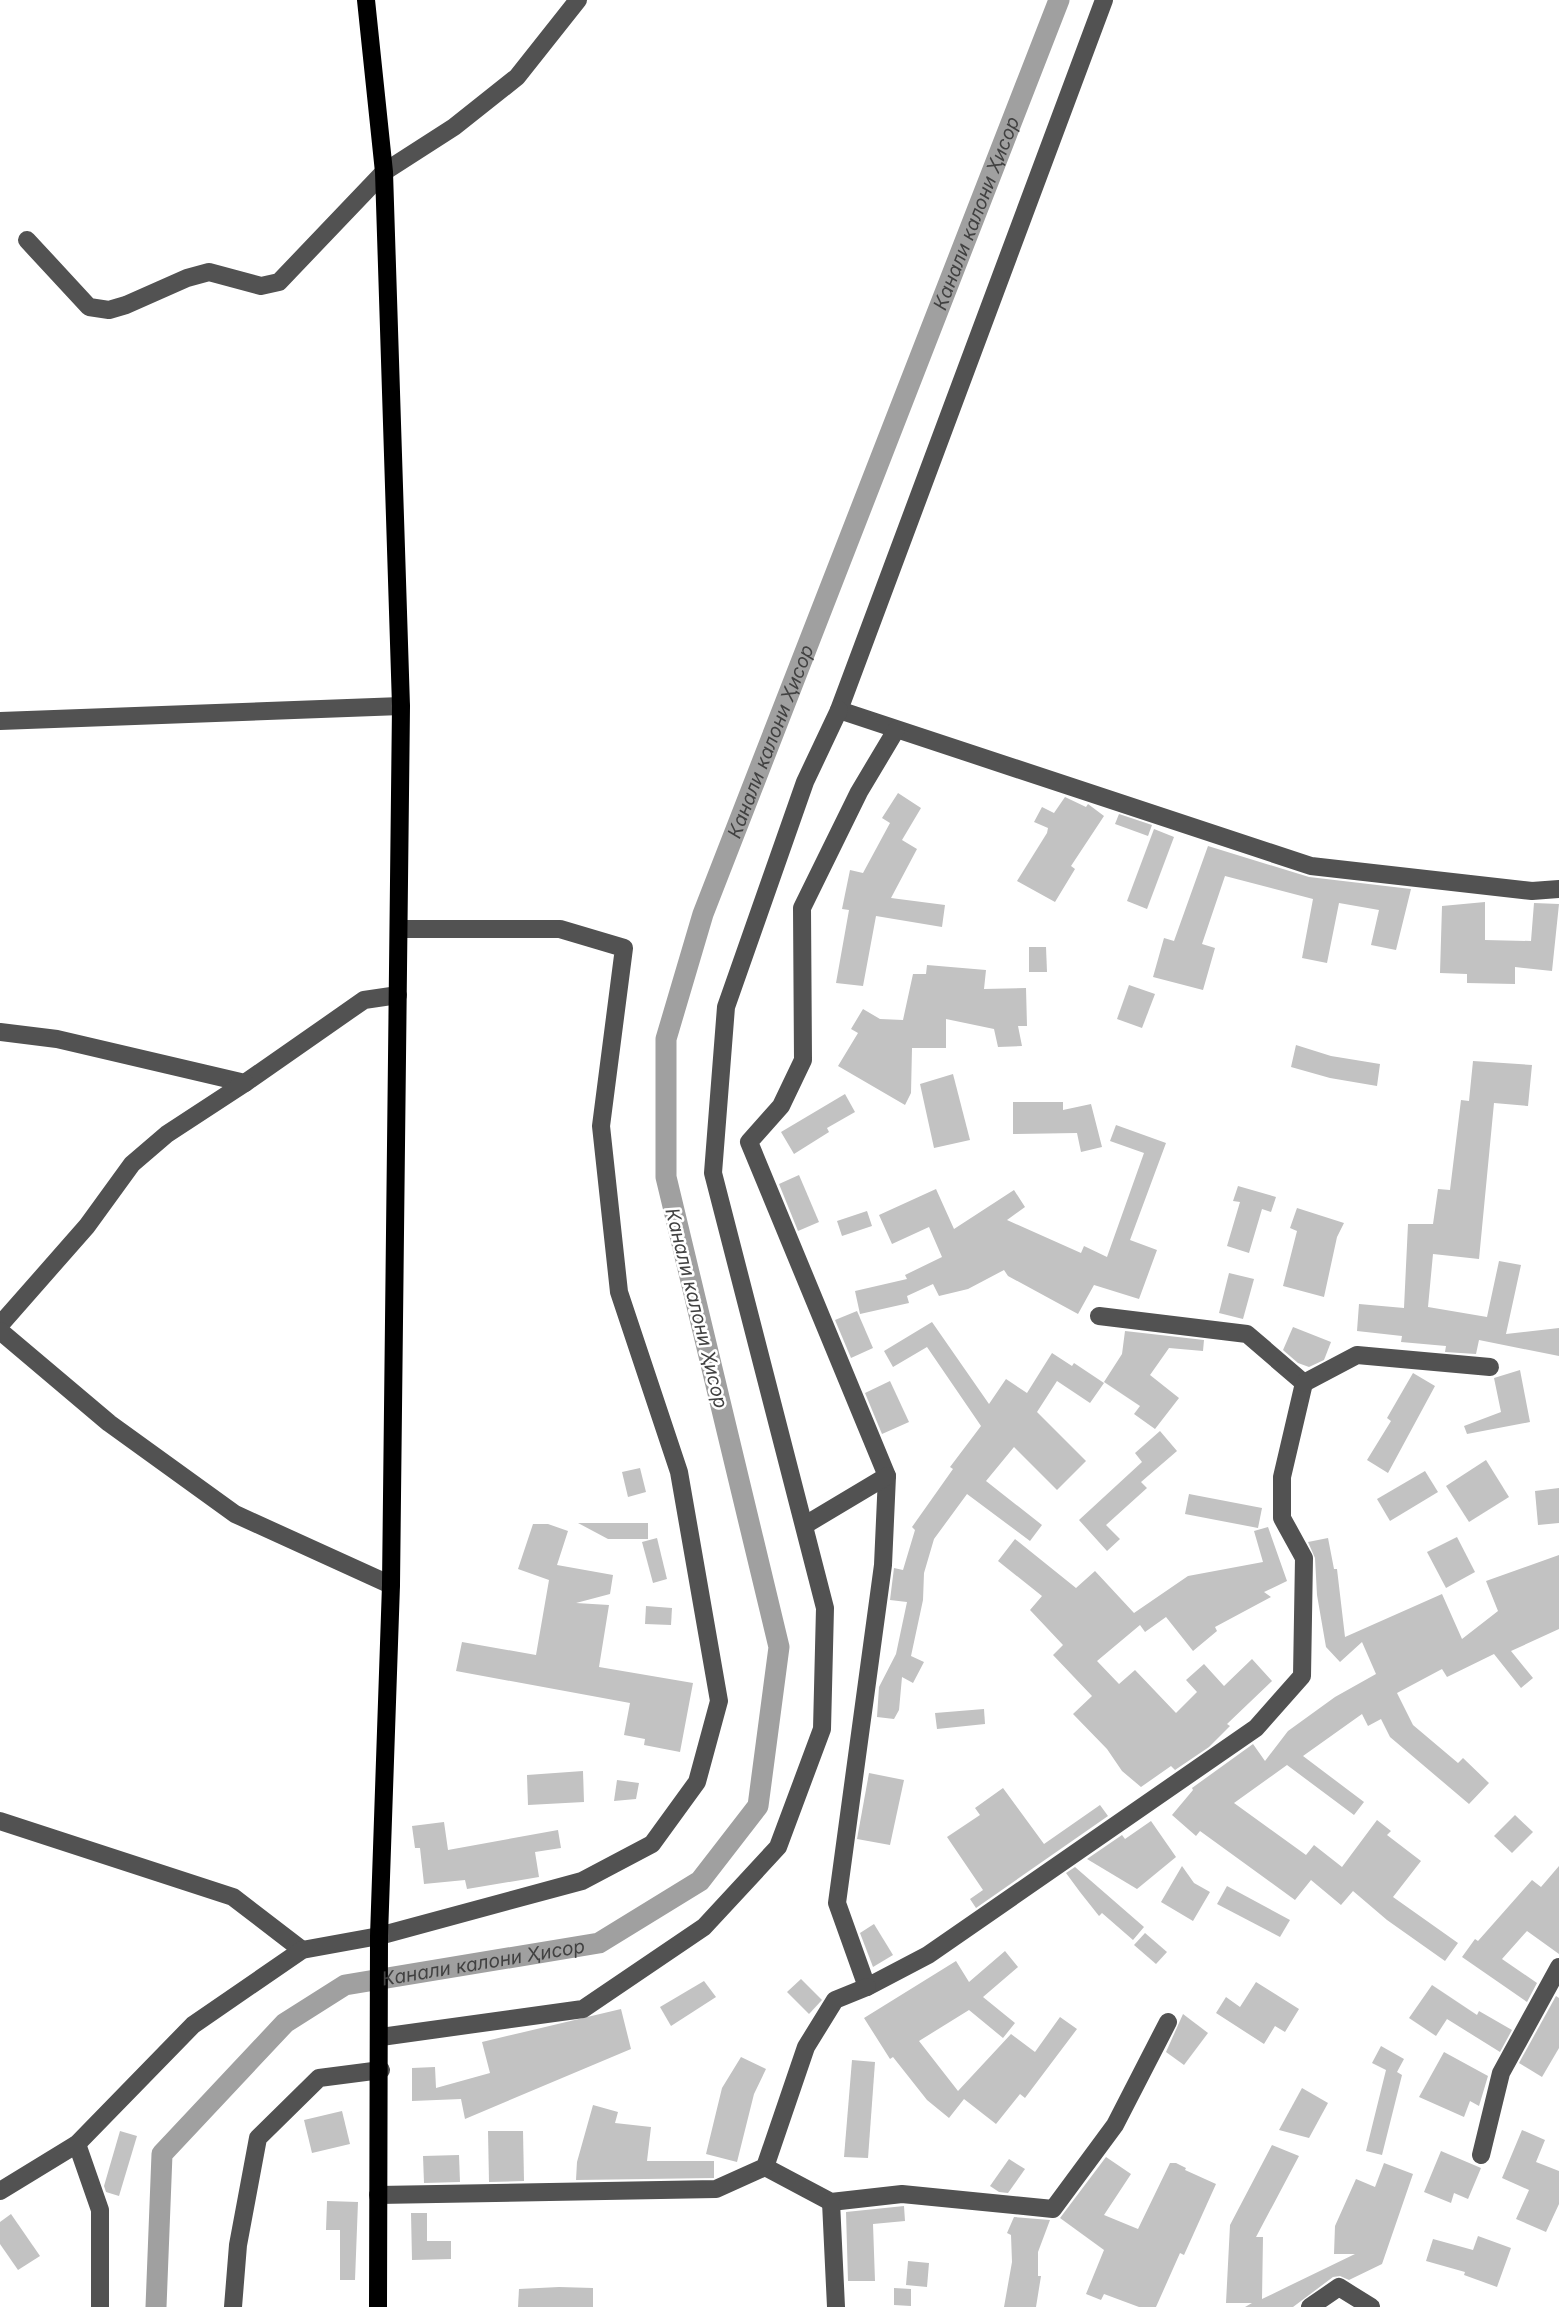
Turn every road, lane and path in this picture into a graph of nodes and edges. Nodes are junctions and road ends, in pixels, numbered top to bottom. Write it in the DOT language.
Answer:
graph roads {
  1 [pos="366,0"];
  2 [pos="578,0"];
  3 [pos="1104,0"];
  4 [pos="384,172"];
  5 [pos="27,240"];
  6 [pos="401,706"];
  7 [pos="839,710"];
  8 [pos="0,721"];
  9 [pos="896,730"];
  10 [pos="1559,889"];
  11 [pos="399,929"];
  12 [pos="398,995"];
  13 [pos="0,1032"];
  14 [pos="245,1083"];
  15 [pos="1099,1315"];
  16 [pos="0,1325"];
  17 [pos="0,1331"];
  18 [pos="1490,1367"];
  19 [pos="1304,1383"];
  20 [pos="887,1476"];
  21 [pos="805,1525"];
  22 [pos="391,1585"];
  23 [pos="0,1821"];
  24 [pos="379,1936"];
  25 [pos="302,1950"];
  26 [pos="1559,1967"];
  27 [pos="867,1987"];
  28 [pos="1168,2022"];
  29 [pos="381,2037"];
  30 [pos="381,2070"];
  31 [pos="77,2144"];
  32 [pos="1481,2155"];
  33 [pos="765,2167"];
  34 [pos="0,2191"];
  35 [pos="377,2195"];
  36 [pos="831,2202"];
  37 [pos="100,2307"];
  38 [pos="233,2307"];
  39 [pos="379,2307"];
  40 [pos="836,2307"];
  41 [pos="1310,2307"];
  42 [pos="1371,2307"];
  1 -- 4 [label="main road"];
  2 -- 4 [label="street"];
  3 -- 7 [label="street"];
  4 -- 5 [label="street"];
  4 -- 6 [label="main road"];
  6 -- 8 [label="street"];
  6 -- 11 [label="main road"];
  7 -- 9 [label="street"];
  7 -- 21 [label="street"];
  9 -- 10 [label="street"];
  9 -- 20 [label="street"];
  11 -- 12 [label="main road"];
  11 -- 24 [label="street"];
  12 -- 14 [label="street"];
  12 -- 22 [label="main road"];
  13 -- 14 [label="street"];
  14 -- 16 [label="street"];
  15 -- 19 [label="street"];
  17 -- 22 [label="street"];
  18 -- 19 [label="street"];
  19 -- 27 [label="street"];
  20 -- 21 [label="street"];
  20 -- 27 [label="street"];
  21 -- 29 [label="street"];
  22 -- 24 [label="main road"];
  23 -- 25 [label="street"];
  24 -- 25 [label="street"];
  24 -- 29 [label="main road"];
  25 -- 31 [label="street"];
  26 -- 32 [label="street"];
  27 -- 33 [label="street"];
  28 -- 36 [label="street"];
  29 -- 30 [label="main road"];
  30 -- 35 [label="main road"];
  30 -- 38 [label="street"];
  31 -- 34 [label="street"];
  31 -- 37 [label="street"];
  33 -- 35 [label="street"];
  33 -- 36 [label="street"];
  35 -- 39 [label="main road"];
  36 -- 40 [label="street"];
  41 -- 42 [label="street"];
}
